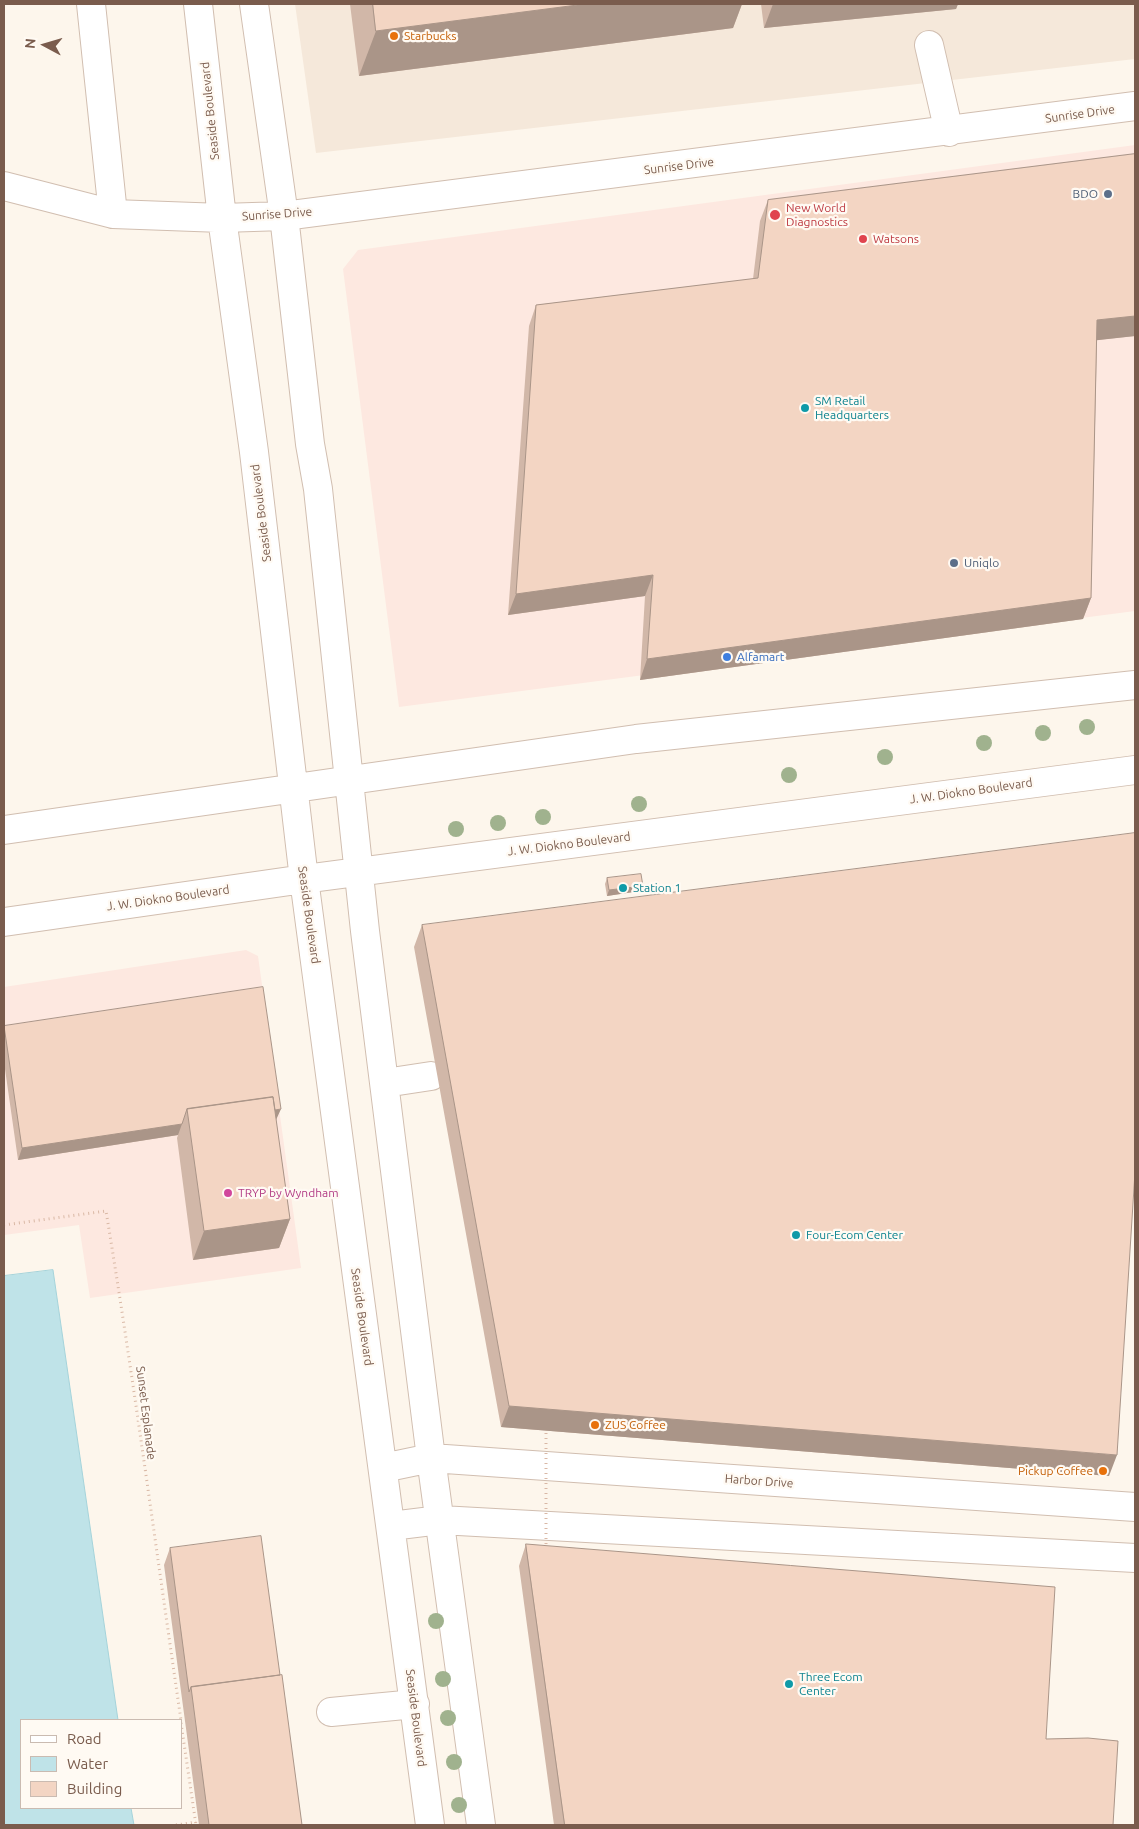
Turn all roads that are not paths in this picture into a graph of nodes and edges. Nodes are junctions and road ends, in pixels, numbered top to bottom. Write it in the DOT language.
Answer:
graph roads {
  1 [pos="91,4"];
  2 [pos="198,4"];
  3 [pos="254,4"];
  4 [pos="929,45"];
  5 [pos="1135,106"];
  6 [pos="949,132"];
  7 [pos="4,186"];
  8 [pos="113,214"];
  9 [pos="284,216"];
  10 [pos="222,218"];
  11 [pos="1135,685"];
  12 [pos="1135,770"];
  13 [pos="349,781"];
  14 [pos="293,788"];
  15 [pos="4,830"];
  16 [pos="360,871"];
  17 [pos="304,879"];
  18 [pos="4,922"];
  19 [pos="431,1076"];
  20 [pos="385,1083"];
  21 [pos="431,1458"];
  22 [pos="383,1468"];
  23 [pos="1135,1507"];
  24 [pos="440,1520"];
  25 [pos="391,1526"];
  26 [pos="1135,1558"];
  27 [pos="415,1704"];
  28 [pos="331,1712"];
  29 [pos="430,1825"];
  30 [pos="482,1825"];
  1 -- 8 [label="street"];
  2 -- 10 [label="street, Seaside Boulevard"];
  3 -- 9 [label="street"];
  4 -- 6 [label="street"];
  5 -- 6 [label="street, Sunrise Drive"];
  6 -- 9 [label="street, Sunrise Drive"];
  7 -- 8 [label="street, Sunrise Drive"];
  8 -- 10 [label="street, Sunrise Drive"];
  9 -- 10 [label="street, Sunrise Drive"];
  9 -- 13 [label="street"];
  10 -- 14 [label="street, Seaside Boulevard"];
  11 -- 13 [label="street"];
  12 -- 16 [label="street, J. W. Diokno Boulevard"];
  13 -- 14 [label="street"];
  13 -- 16 [label="street"];
  14 -- 15 [label="street"];
  14 -- 17 [label="street, Seaside Boulevard"];
  16 -- 17 [label="street, J. W. Diokno Boulevard"];
  16 -- 20 [label="street"];
  17 -- 18 [label="street, J. W. Diokno Boulevard"];
  17 -- 22 [label="street, Seaside Boulevard"];
  19 -- 20 [label="street"];
  20 -- 21 [label="street"];
  21 -- 22 [label="street, Harbor Drive"];
  21 -- 23 [label="street, Harbor Drive"];
  21 -- 24 [label="street"];
  22 -- 25 [label="street, Seaside Boulevard"];
  24 -- 25 [label="street"];
  24 -- 26 [label="street"];
  24 -- 30 [label="street"];
  25 -- 27 [label="street, Seaside Boulevard"];
  27 -- 28 [label="street"];
  27 -- 29 [label="street, Seaside Boulevard"];
}
